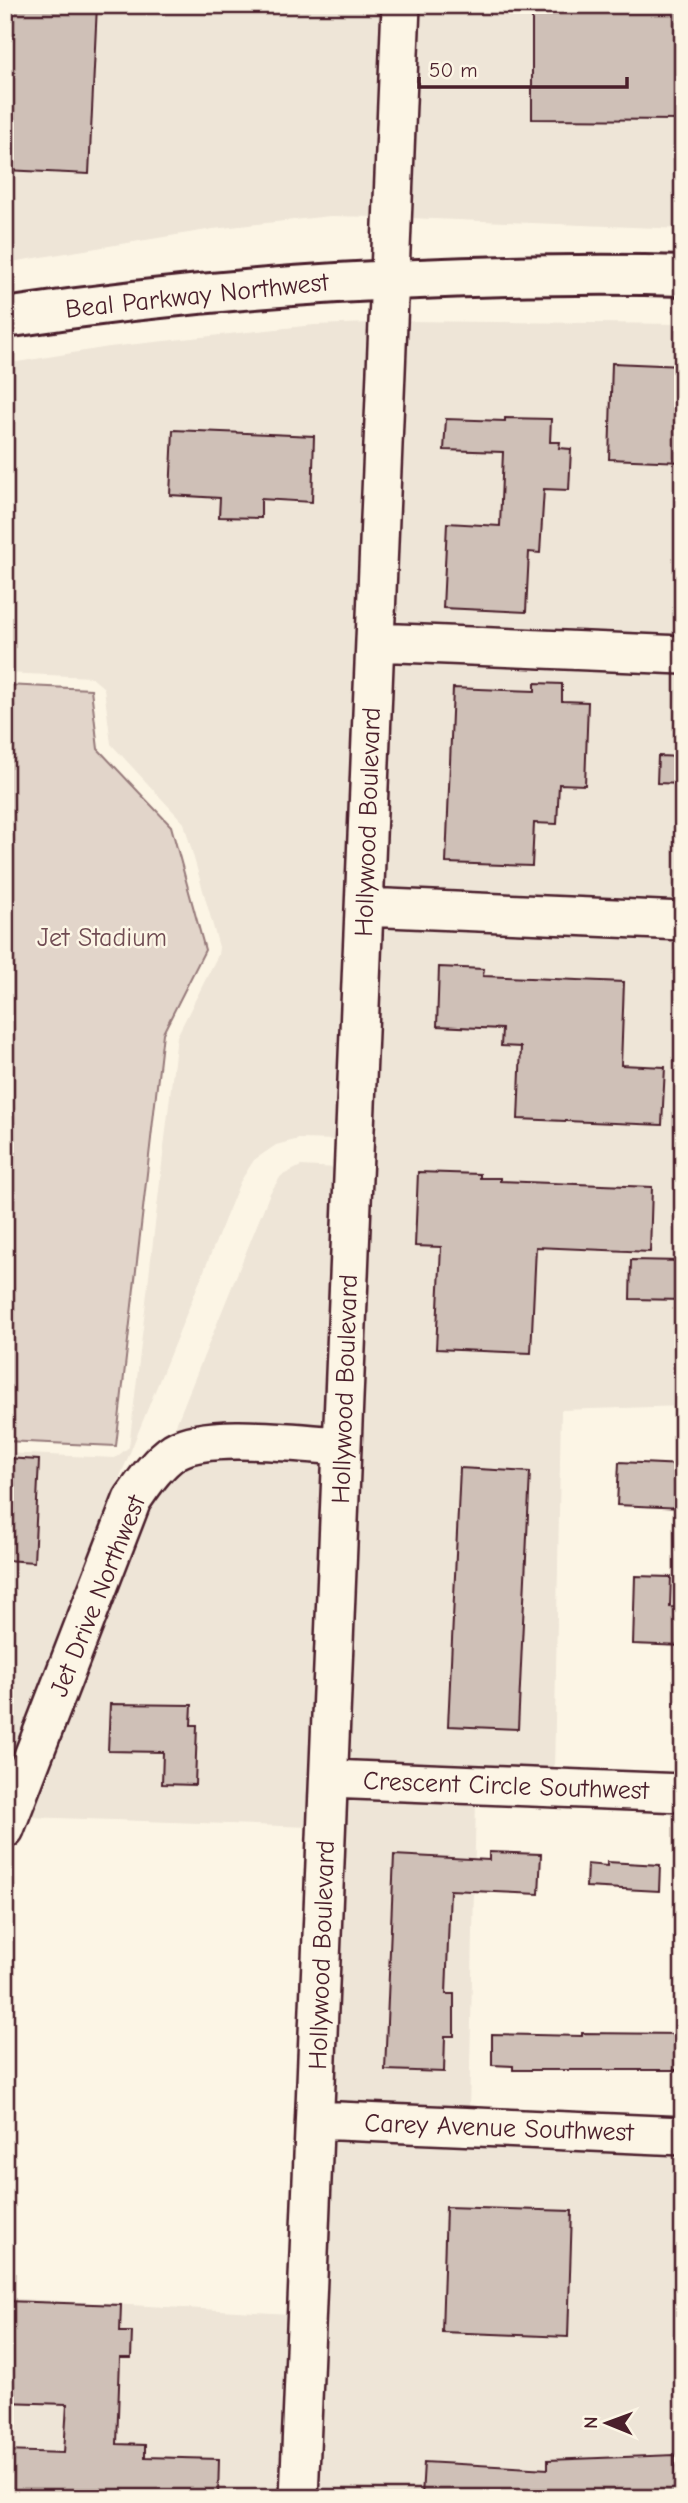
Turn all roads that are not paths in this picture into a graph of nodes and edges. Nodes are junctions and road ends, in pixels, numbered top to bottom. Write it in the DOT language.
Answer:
graph roads {
  1 [pos="401,5"];
  2 [pos="683,276"];
  3 [pos="390,279"];
  4 [pos="5,318"];
  5 [pos="375,642"];
  6 [pos="683,655"];
  7 [pos="365,907"];
  8 [pos="683,921"];
  9 [pos="342,1446"];
  10 [pos="329,1779"];
  11 [pos="683,1793"];
  12 [pos="5,1829"];
  13 [pos="315,2120"];
  14 [pos="683,2136"];
  15 [pos="299,2498"];
  1 -- 3 [label="street, Hollywood Boulevard"];
  2 -- 3 [label="main road, Beal Parkway Northwest"];
  3 -- 4 [label="main road, Beal Parkway Northwest"];
  3 -- 5 [label="street, Hollywood Boulevard"];
  5 -- 6 [label="street"];
  5 -- 7 [label="street, Hollywood Boulevard"];
  7 -- 8 [label="street"];
  7 -- 9 [label="street, Hollywood Boulevard"];
  9 -- 10 [label="street, Hollywood Boulevard"];
  9 -- 12 [label="street, Jet Drive Northwest"];
  10 -- 11 [label="street, Crescent Circle Southwest"];
  10 -- 13 [label="street, Hollywood Boulevard"];
  13 -- 14 [label="street, Carey Avenue Southwest"];
  13 -- 15 [label="street, Hollywood Boulevard"];
}
